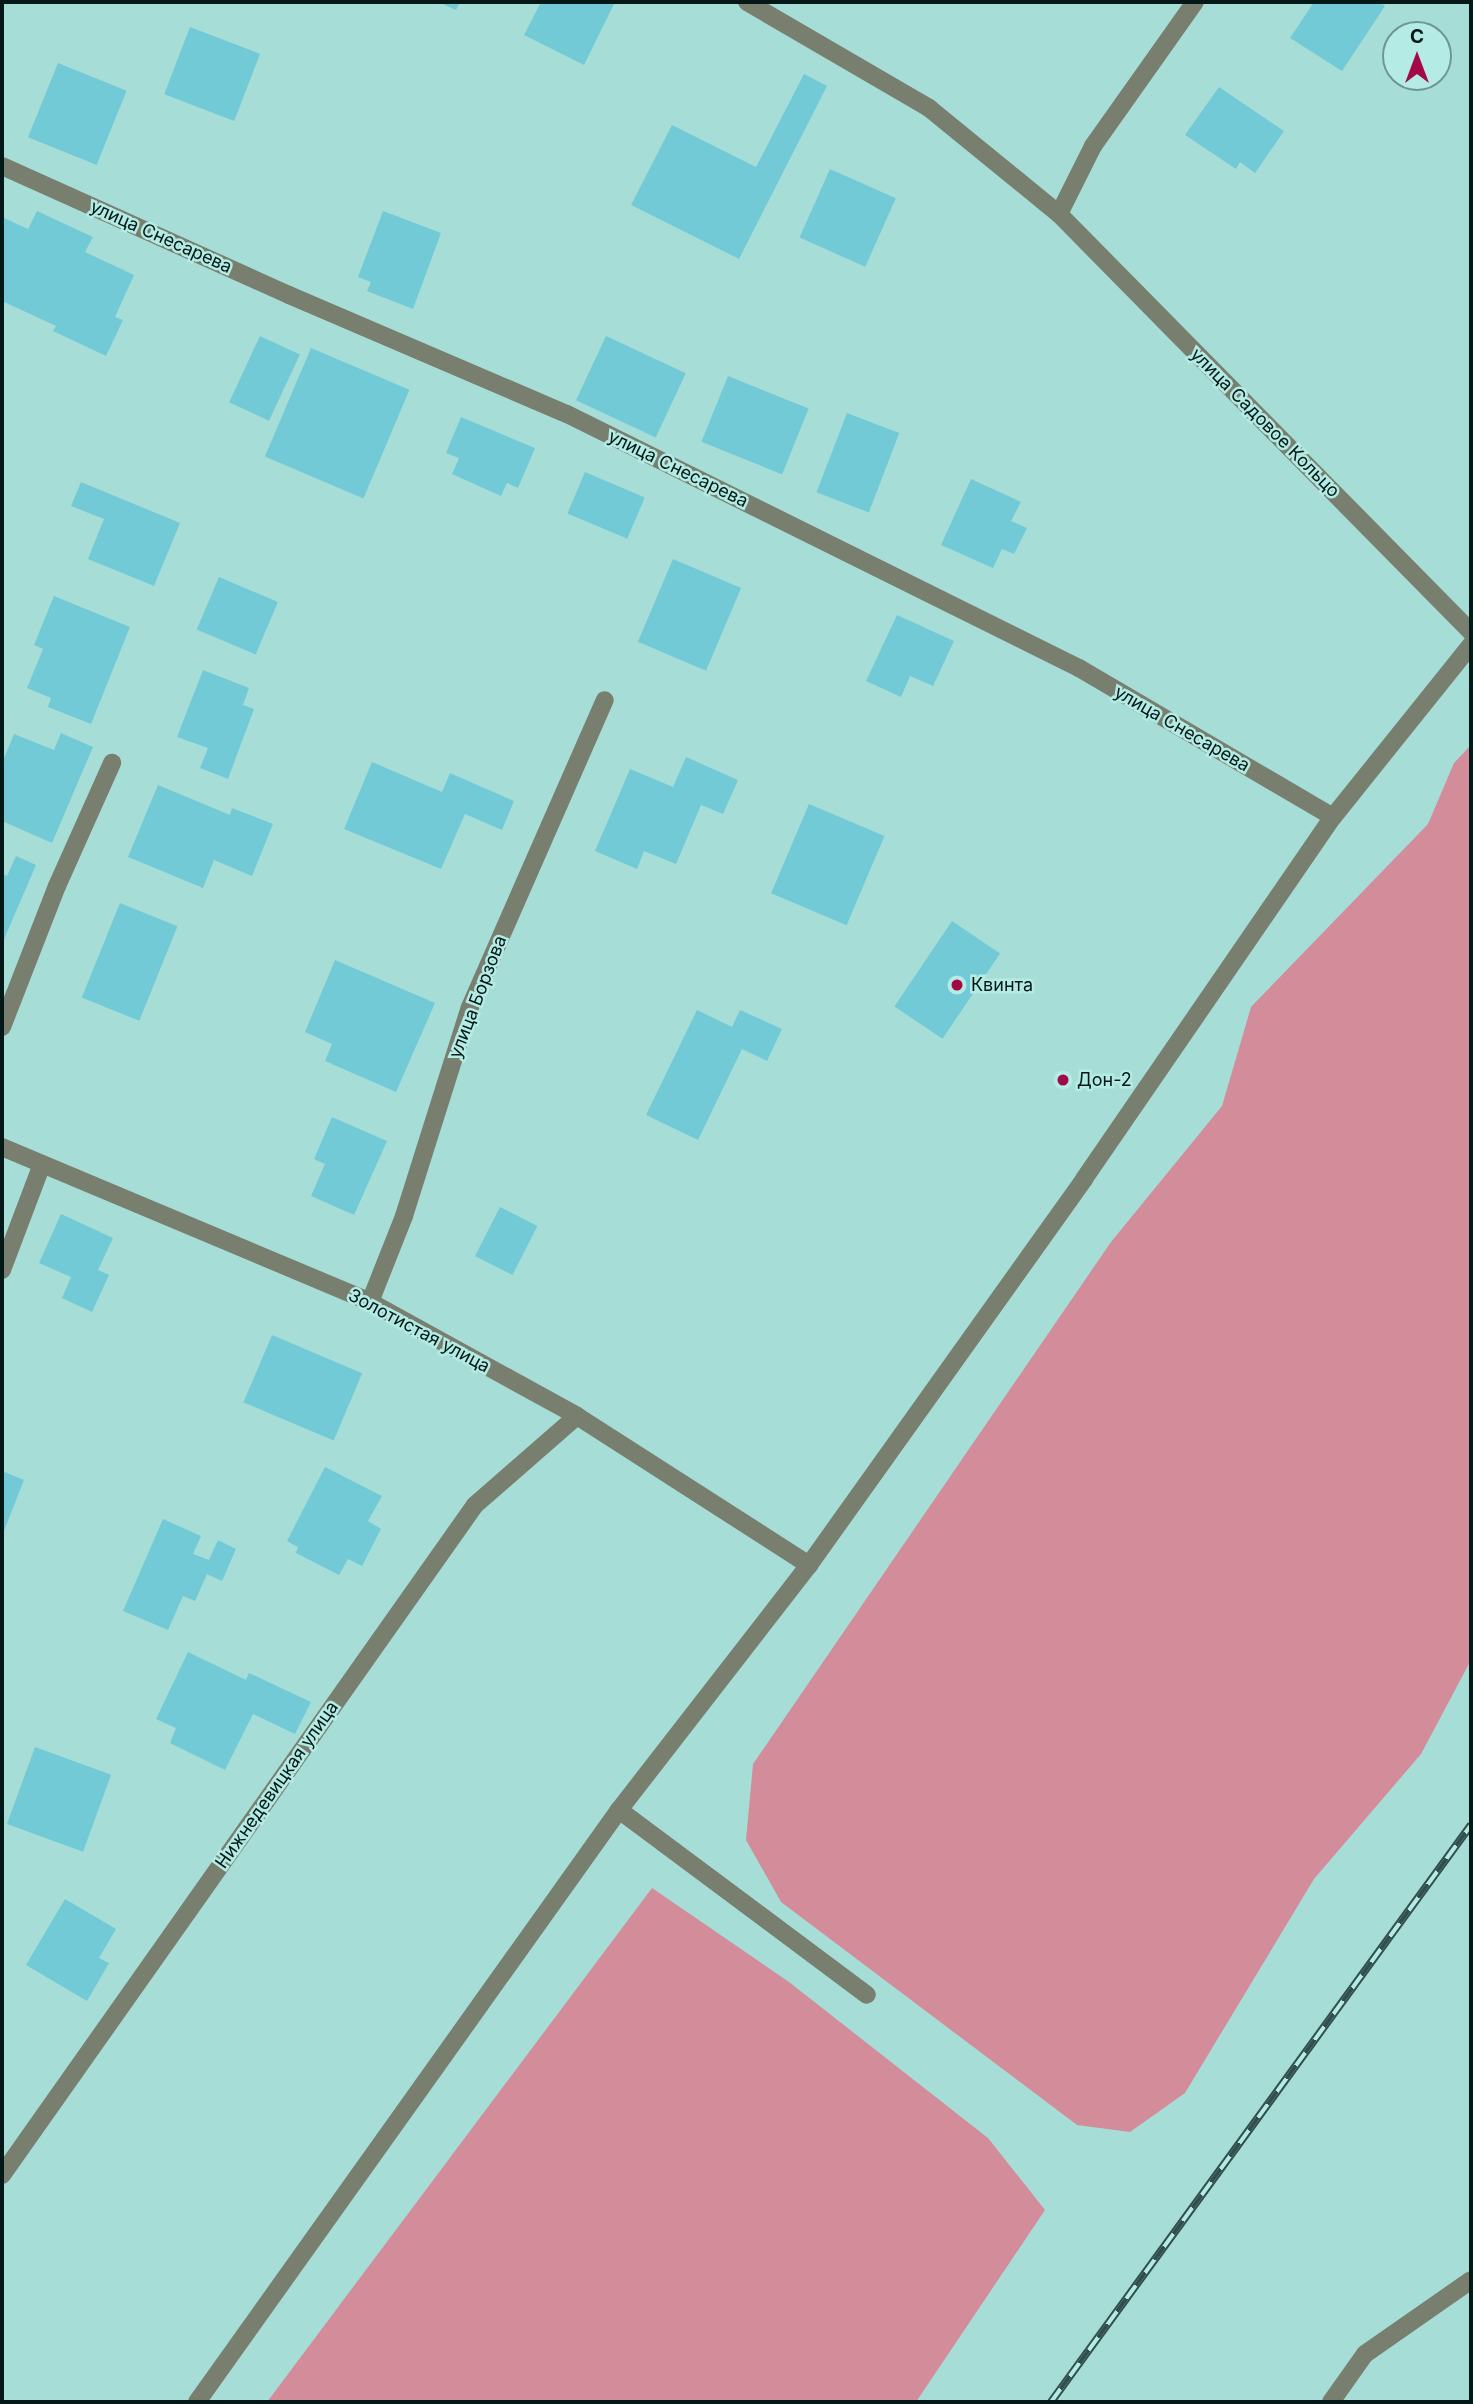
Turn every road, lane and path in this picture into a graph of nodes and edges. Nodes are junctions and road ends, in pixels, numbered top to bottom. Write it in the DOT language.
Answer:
graph roads {
  1 [pos="747,2"];
  2 [pos="1195,2"];
  3 [pos="2,166"];
  4 [pos="1059,214"];
  5 [pos="1471,632"];
  6 [pos="1471,645"];
  7 [pos="605,700"];
  8 [pos="112,763"];
  9 [pos="1333,817"];
  10 [pos="2,1027"];
  11 [pos="2,1147"];
  12 [pos="42,1164"];
  13 [pos="2,1270"];
  14 [pos="370,1302"];
  15 [pos="577,1416"];
  16 [pos="809,1565"];
  17 [pos="619,1810"];
  18 [pos="866,1995"];
  19 [pos="2,2175"];
  20 [pos="1471,2280"];
  21 [pos="197,2402"];
  22 [pos="1331,2402"];
  1 -- 4 [label="street, улица Садовое Кольцо"];
  2 -- 4 [label="street"];
  3 -- 9 [label="street, улица Снесарева"];
  4 -- 5 [label="street, улица Садовое Кольцо"];
  6 -- 9 [label="street"];
  7 -- 14 [label="street, улица Борзова"];
  8 -- 10 [label="street"];
  9 -- 16 [label="street"];
  11 -- 12 [label="street, Золотистая улица"];
  12 -- 13 [label="street"];
  12 -- 14 [label="street, Золотистая улица"];
  14 -- 15 [label="street, Золотистая улица"];
  15 -- 16 [label="street, Золотистая улица"];
  15 -- 19 [label="street, Нижнедевицкая улица"];
  16 -- 17 [label="street"];
  17 -- 18 [label="street"];
  17 -- 21 [label="street"];
  20 -- 22 [label="street"];
}
